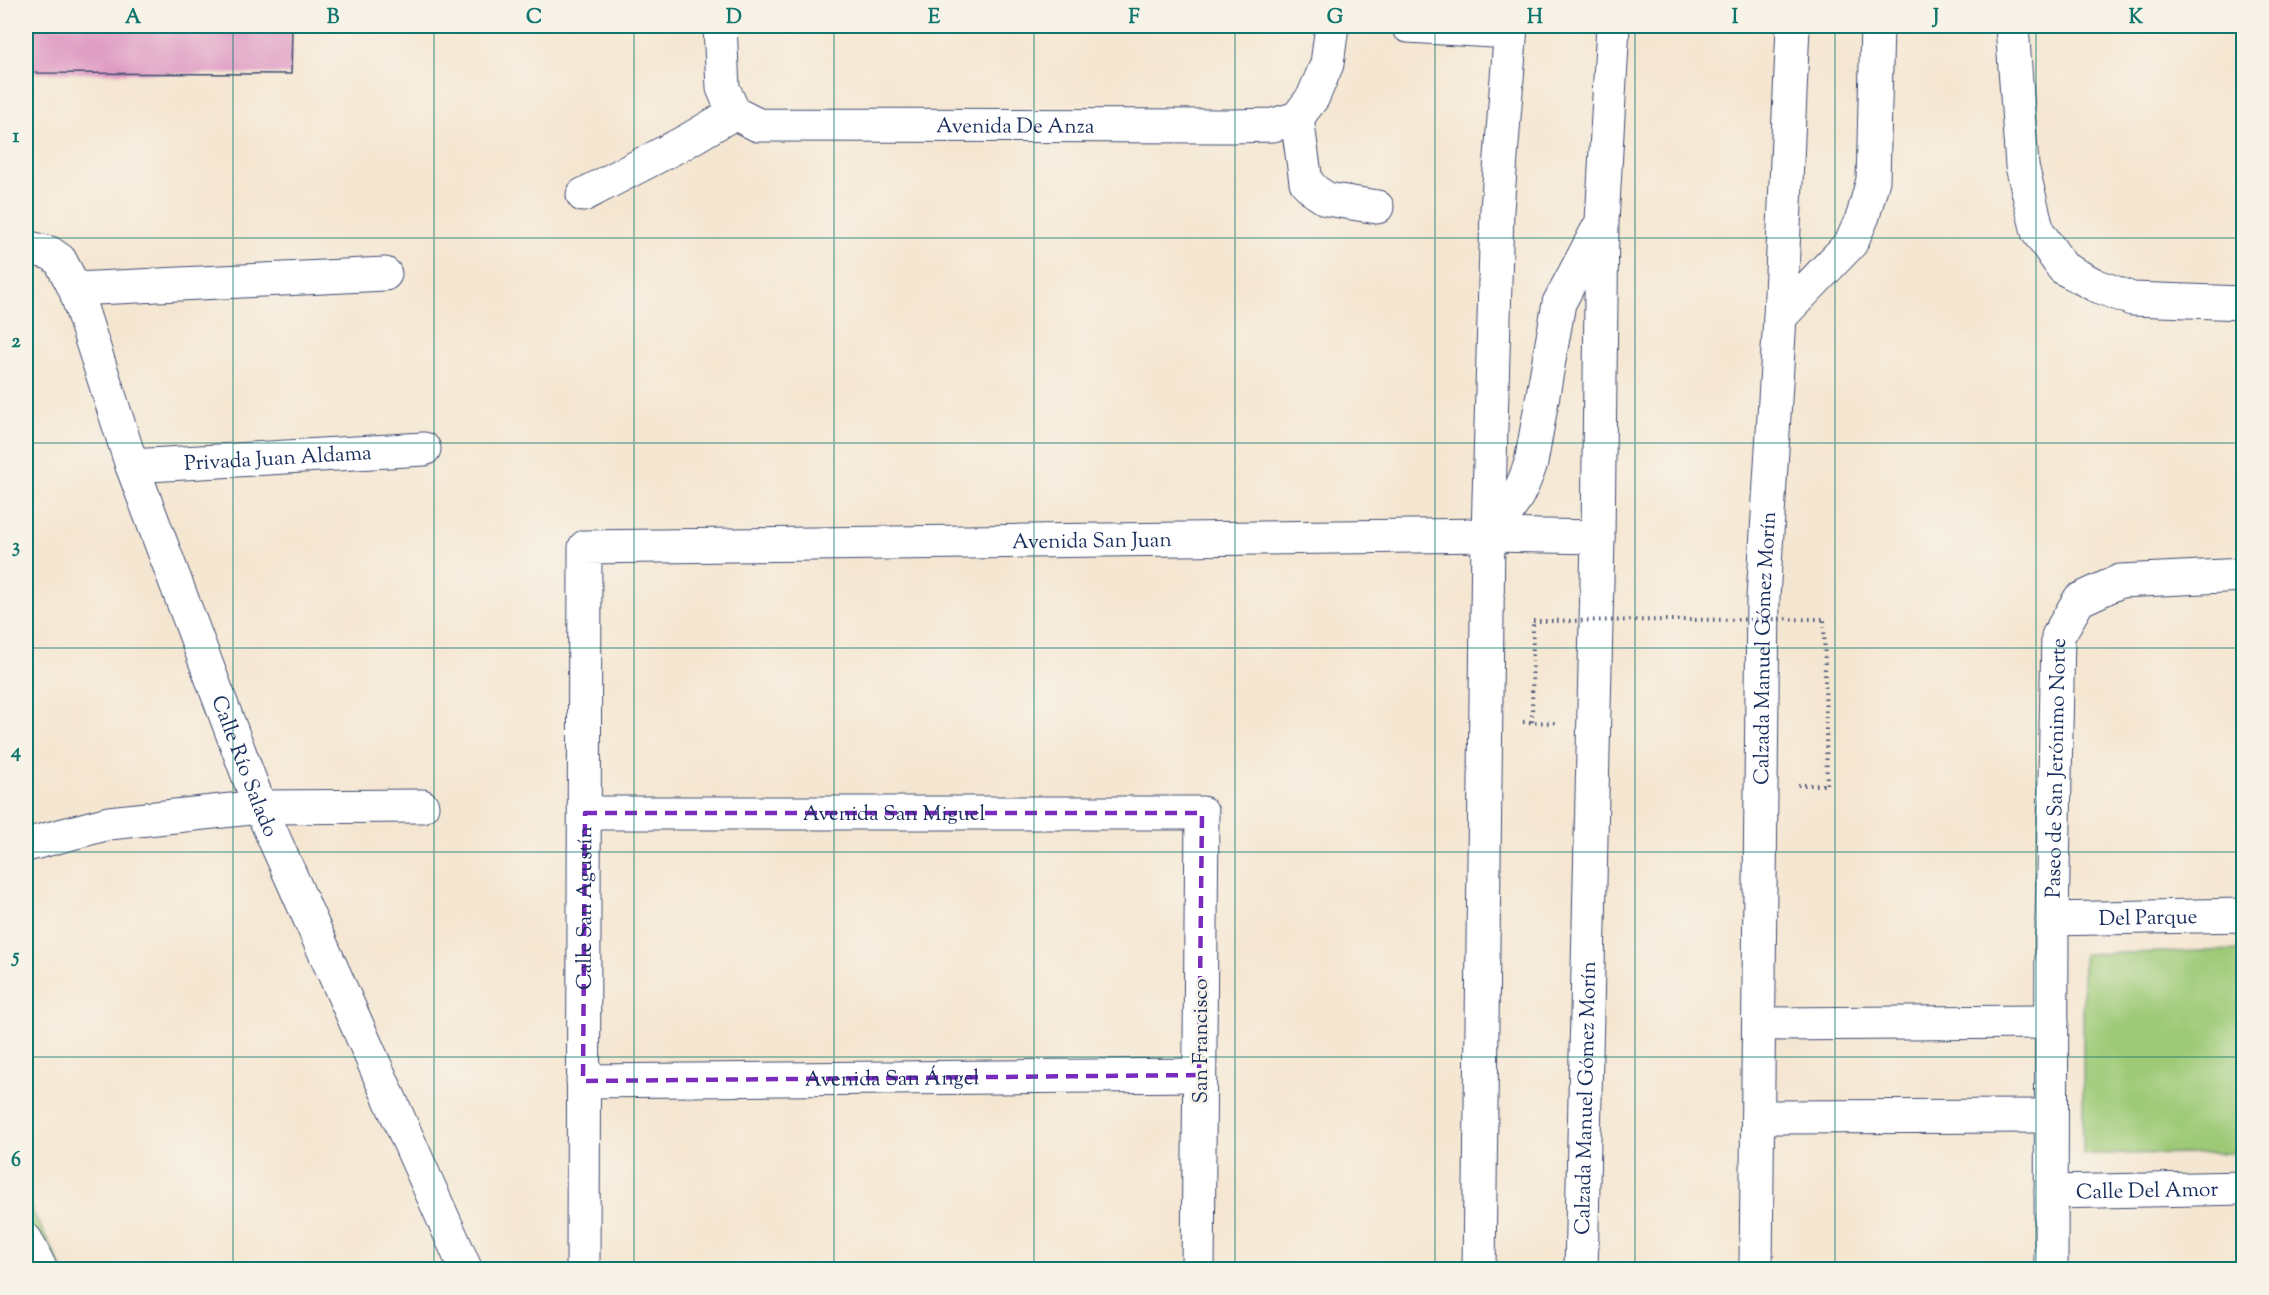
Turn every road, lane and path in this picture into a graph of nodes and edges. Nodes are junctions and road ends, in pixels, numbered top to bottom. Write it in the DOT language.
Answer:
graph roads {
  1 [pos="720,26"];
  2 [pos="1332,26"];
  3 [pos="1408,26"];
  4 [pos="1612,26"];
  5 [pos="1792,26"];
  6 [pos="1877,26"];
  7 [pos="2013,26"];
  8 [pos="1510,29"];
  9 [pos="734,112"];
  10 [pos="1297,118"];
  11 [pos="583,195"];
  12 [pos="1377,207"];
  13 [pos="1602,222"];
  14 [pos="38,250"];
  15 [pos="385,274"];
  16 [pos="75,289"];
  17 [pos="2244,303"];
  18 [pos="1780,317"];
  19 [pos="424,449"];
  20 [pos="132,466"];
  21 [pos="1488,536"];
  22 [pos="1598,537"];
  23 [pos="585,547"];
  24 [pos="2244,575"];
  25 [pos="1532,722"];
  26 [pos="1827,785"];
  27 [pos="422,806"];
  28 [pos="260,807"];
  29 [pos="585,813"];
  30 [pos="1202,813"];
  31 [pos="26,845"];
  32 [pos="2244,915"];
  33 [pos="2052,920"];
  34 [pos="2052,1022"];
  35 [pos="1759,1024"];
  36 [pos="1199,1075"];
  37 [pos="583,1081"];
  38 [pos="2051,1116"];
  39 [pos="1759,1117"];
  40 [pos="2244,1188"];
  41 [pos="2051,1192"];
  42 [pos="26,1240"];
  43 [pos="41,1269"];
  44 [pos="466,1269"];
  45 [pos="583,1269"];
  46 [pos="1198,1269"];
  47 [pos="1479,1269"];
  48 [pos="1581,1269"];
  49 [pos="1756,1269"];
  50 [pos="2051,1269"];
  1 -- 9 [label="street"];
  2 -- 10 [label="street"];
  3 -- 8 [label="street"];
  4 -- 13 [label="street, Calzada Manuel Gómez Morín"];
  5 -- 18 [label="street, Calzada Manuel Gómez Morín"];
  6 -- 18 [label="street"];
  7 -- 17 [label="street"];
  8 -- 21 [label="street"];
  9 -- 10 [label="street, Avenida De Anza"];
  9 -- 11 [label="street"];
  10 -- 12 [label="street"];
  13 -- 21 [label="street"];
  13 -- 22 [label="street, Calzada Manuel Gómez Morín"];
  14 -- 16 [label="street, Calle Río Salado"];
  15 -- 16 [label="street"];
  16 -- 20 [label="street, Calle Río Salado"];
  18 -- 35 [label="street, Calzada Manuel Gómez Morín"];
  19 -- 20 [label="street, Privada Juan Aldama"];
  20 -- 28 [label="street, Calle Río Salado"];
  21 -- 22 [label="street, Avenida San Juan"];
  21 -- 23 [label="street, Avenida San Juan"];
  21 -- 47 [label="street"];
  22 -- 48 [label="street, Calzada Manuel Gómez Morín"];
  23 -- 29 [label="street, Calle San Agustín"];
  24 -- 33 [label="street, Paseo de San Jerónimo Norte"];
  25 -- 26 [label="path, bridge"];
  27 -- 28 [label="street"];
  28 -- 31 [label="street"];
  28 -- 44 [label="street, Calle Río Salado"];
  29 -- 30 [label="street, Avenida San Miguel"];
  29 -- 37 [label="street, Calle San Agustín"];
  30 -- 36 [label="street, San Francisco"];
  32 -- 33 [label="street, Del Parque"];
  33 -- 34 [label="street, Paseo de San Jerónimo Norte"];
  34 -- 35 [label="street"];
  34 -- 38 [label="street, Paseo de San Jerónimo Norte"];
  35 -- 39 [label="street, Calzada Manuel Gómez Morín"];
  36 -- 37 [label="street, Avenida San Ángel"];
  36 -- 46 [label="street, San Francisco"];
  37 -- 45 [label="street, Calle San Agustín"];
  38 -- 39 [label="street"];
  38 -- 41 [label="street, Paseo de San Jerónimo Norte"];
  39 -- 49 [label="street, Calzada Manuel Gómez Morín"];
  40 -- 41 [label="street, Calle Del Amor"];
  41 -- 50 [label="street, Paseo de San Jerónimo Norte"];
  42 -- 43 [label="street"];
}
